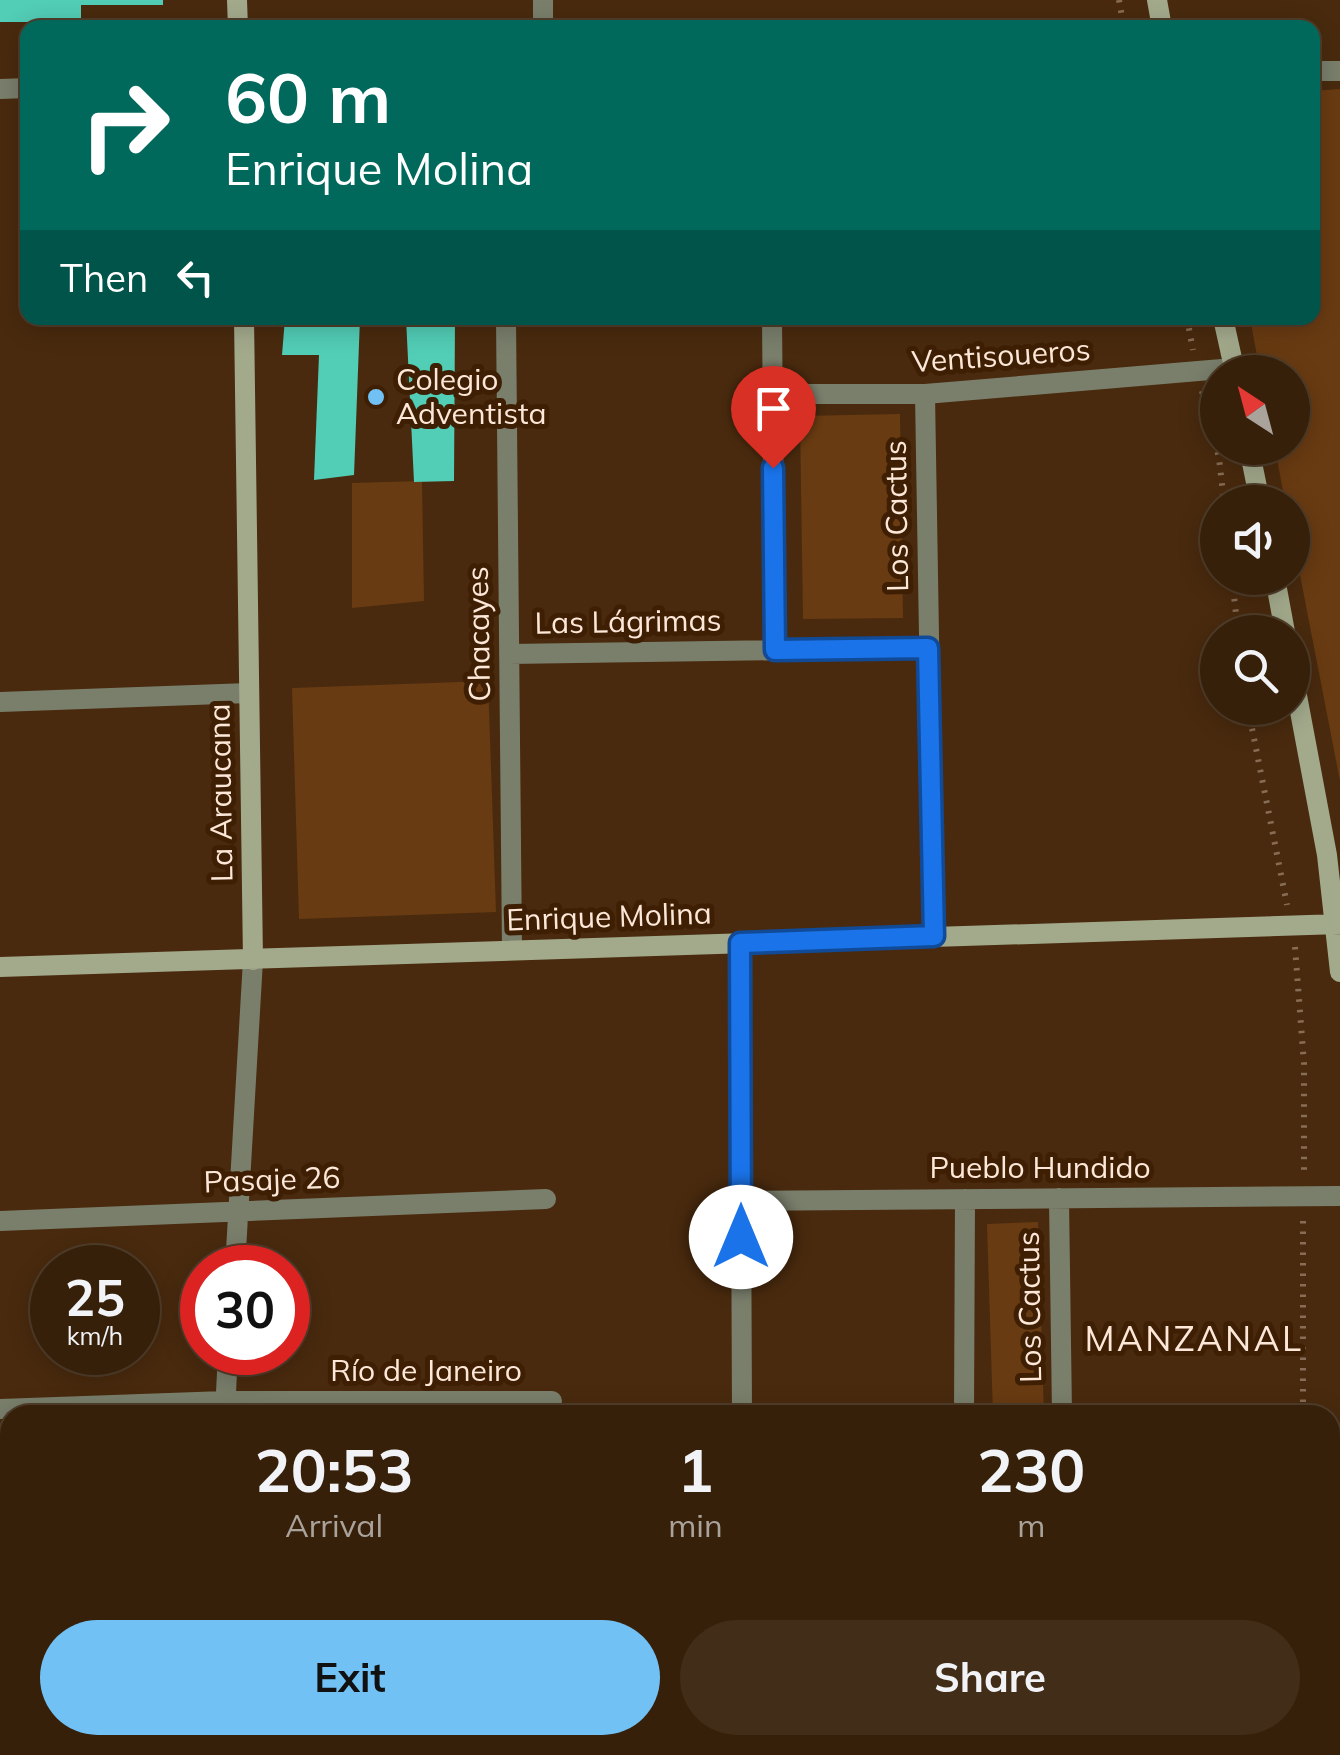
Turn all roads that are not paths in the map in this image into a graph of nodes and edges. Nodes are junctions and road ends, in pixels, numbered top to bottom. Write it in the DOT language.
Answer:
graph roads {
  1 [pos="244,325"];
  2 [pos="506,325"];
  3 [pos="772,325"];
  4 [pos="1224,325"];
  5 [pos="1231,355"];
  6 [pos="1200,372"];
  7 [pos="773,394"];
  8 [pos="925,394"];
  9 [pos="928,648"];
  10 [pos="775,650"];
  11 [pos="509,654"];
  12 [pos="249,694"];
  13 [pos="0,702"];
  14 [pos="1303,725"];
  15 [pos="1338,924"];
  16 [pos="934,936"];
  17 [pos="740,943"];
  18 [pos="512,950"];
  19 [pos="253,960"];
  20 [pos="0,966"];
  21 [pos="1340,972"];
  22 [pos="1340,1196"];
  23 [pos="1059,1198"];
  24 [pos="964,1199"];
  25 [pos="546,1200"];
  26 [pos="741,1202"];
  27 [pos="238,1212"];
  28 [pos="0,1222"];
  29 [pos="236,1245"];
  30 [pos="227,1375"];
  31 [pos="552,1401"];
  32 [pos="225,1405"];
  33 [pos="365,1405"];
  34 [pos="742,1405"];
  35 [pos="964,1405"];
  36 [pos="1062,1405"];
  1 -- 12 [label="street, La Araucana"];
  2 -- 11 [label="street, Chacayes"];
  3 -- 7 [label="street"];
  4 -- 5 [label="street"];
  6 -- 8 [label="street, Ventisoueros"];
  7 -- 8 [label="street, Ventisoueros"];
  7 -- 10 [label="street"];
  8 -- 9 [label="street, Los Cactus"];
  9 -- 10 [label="street, Las Lágrimas"];
  9 -- 16 [label="street, Los Cactus"];
  10 -- 11 [label="street, Las Lágrimas"];
  11 -- 18 [label="street, Chacayes"];
  12 -- 13 [label="street"];
  12 -- 19 [label="street, La Araucana"];
  14 -- 15 [label="street"];
  15 -- 16 [label="street, Enrique Molina"];
  15 -- 21 [label="street"];
  16 -- 17 [label="street, Enrique Molina"];
  17 -- 18 [label="street, Enrique Molina"];
  17 -- 26 [label="street"];
  18 -- 19 [label="street, Enrique Molina"];
  19 -- 20 [label="street, Enrique Molina"];
  19 -- 27 [label="street, La Araucana"];
  22 -- 23 [label="street, Pueblo Hundido"];
  23 -- 24 [label="street, Pueblo Hundido"];
  23 -- 36 [label="street, Los Cactus"];
  24 -- 26 [label="street, Pueblo Hundido"];
  24 -- 35 [label="street"];
  25 -- 27 [label="street, Pasaje 26"];
  26 -- 34 [label="street"];
  27 -- 28 [label="street, Pasaje 26"];
  27 -- 29 [label="street, La Araucana"];
  30 -- 32 [label="street"];
  31 -- 33 [label="street, Río de Janeiro"];
}
